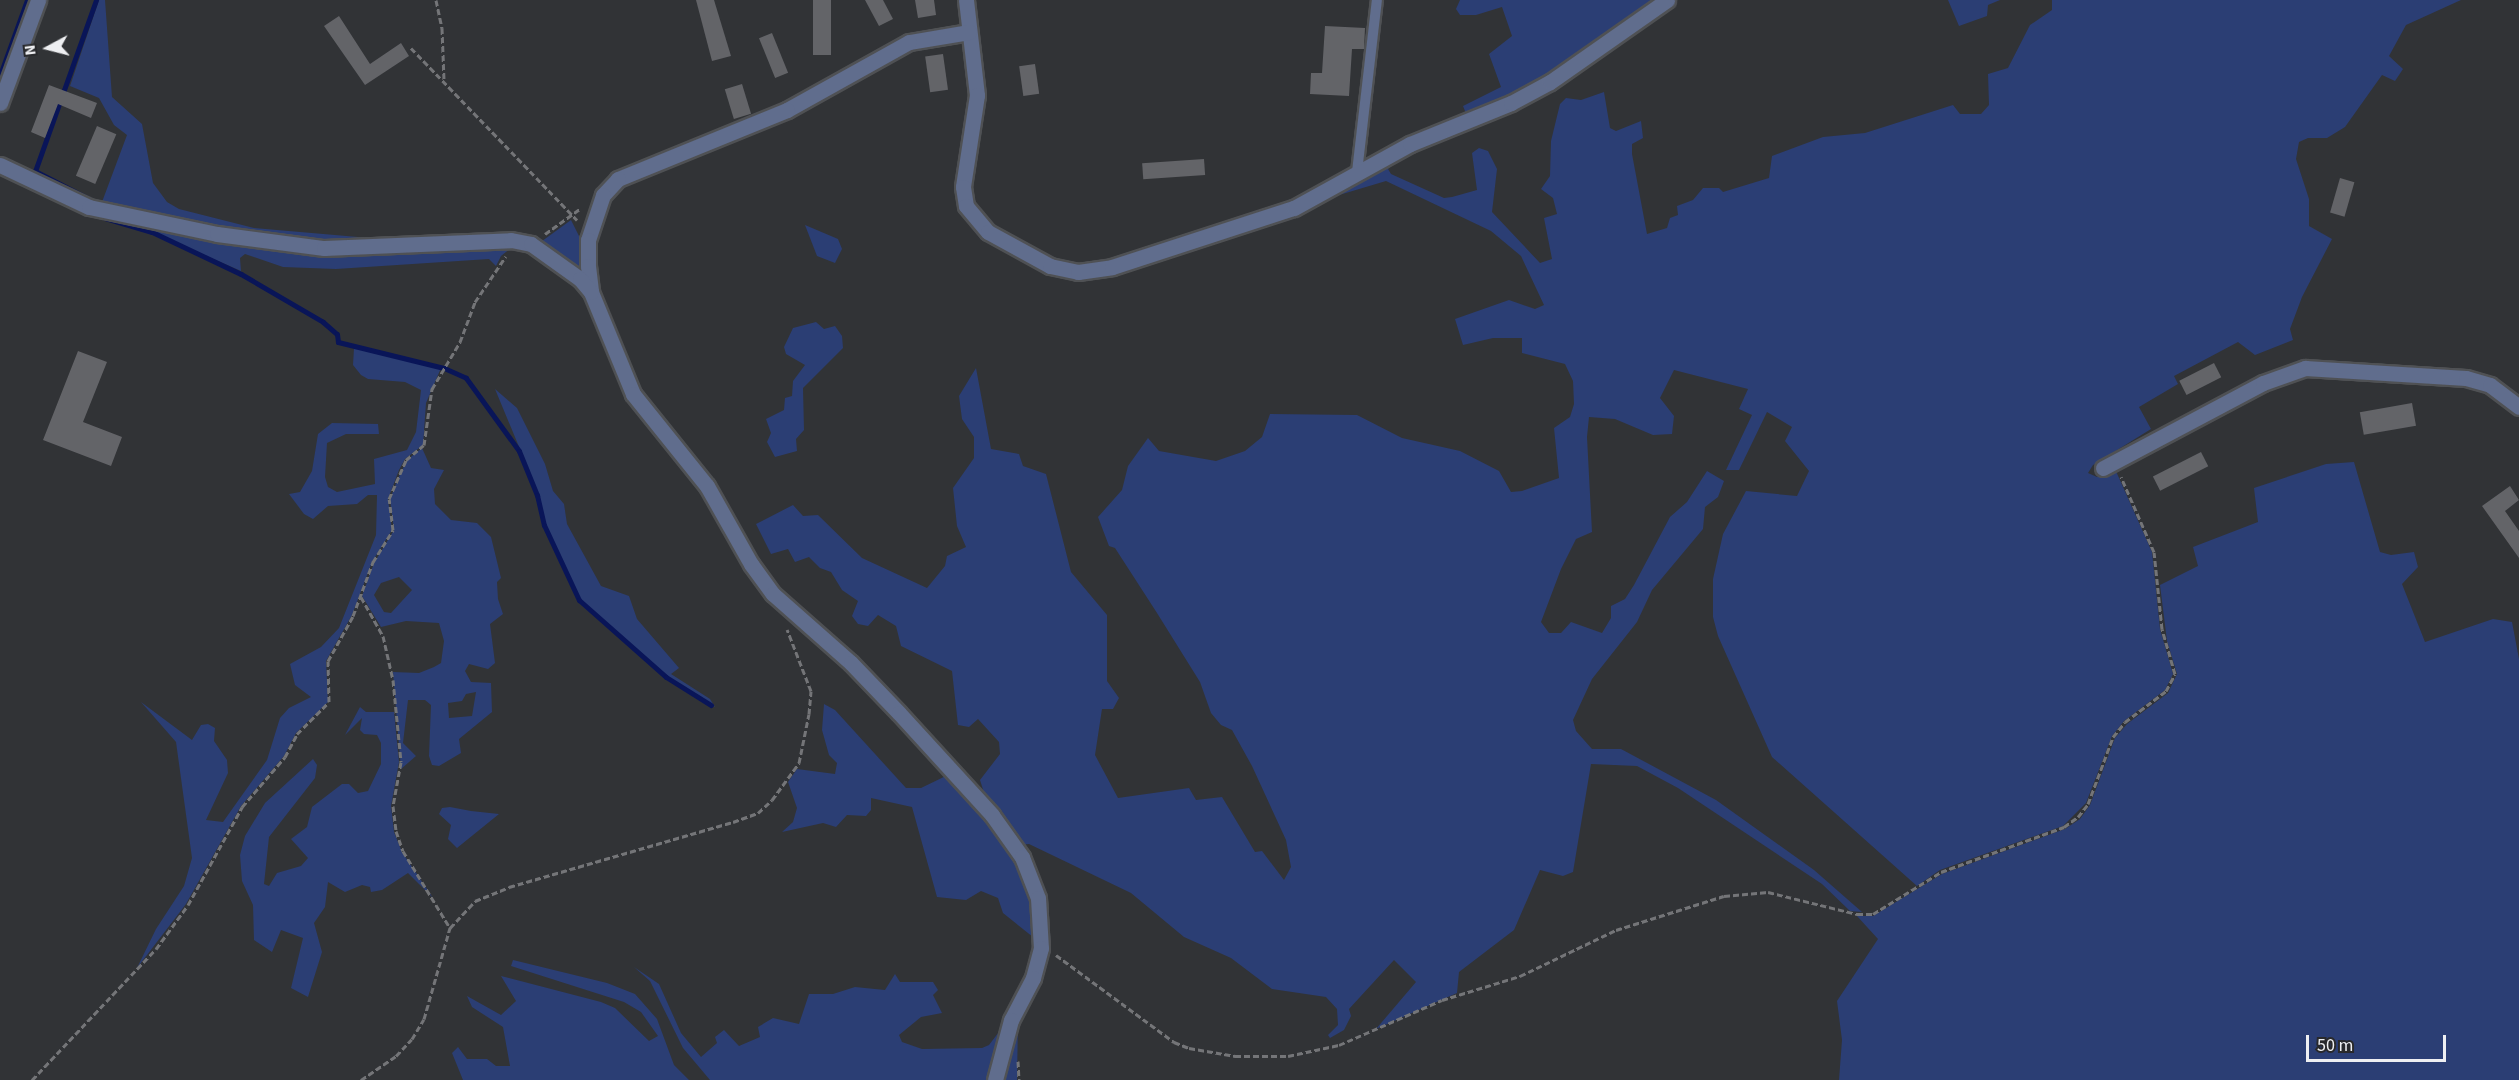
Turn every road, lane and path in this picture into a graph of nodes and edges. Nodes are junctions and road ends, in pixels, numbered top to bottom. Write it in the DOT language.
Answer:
graph roads {
  1 [pos="38,0"];
  2 [pos="436,0"];
  3 [pos="966,0"];
  4 [pos="1377,0"];
  5 [pos="1667,0"];
  6 [pos="969,32"];
  7 [pos="411,48"];
  8 [pos="444,82"];
  9 [pos="0,103"];
  10 [pos="0,165"];
  11 [pos="1357,172"];
  12 [pos="603,195"];
  13 [pos="573,212"];
  14 [pos="588,240"];
  15 [pos="531,244"];
  16 [pos="591,292"];
  17 [pos="2519,407"];
  18 [pos="2109,464"];
  19 [pos="361,597"];
  20 [pos="784,619"];
  21 [pos="450,928"];
  22 [pos="1041,948"];
  23 [pos="32,1080"];
  24 [pos="361,1080"];
  25 [pos="995,1080"];
  1 -- 9 [label="street"];
  2 -- 8 [label="path"];
  3 -- 6 [label="street"];
  4 -- 11 [label="lane"];
  5 -- 11 [label="street"];
  6 -- 11 [label="street"];
  6 -- 12 [label="street"];
  7 -- 8 [label="path"];
  8 -- 13 [label="path"];
  10 -- 15 [label="street"];
  12 -- 13 [label="path"];
  12 -- 14 [label="street"];
  13 -- 14 [label="path"];
  13 -- 15 [label="path"];
  14 -- 16 [label="street"];
  15 -- 16 [label="street"];
  15 -- 19 [label="path"];
  16 -- 22 [label="street"];
  17 -- 18 [label="street"];
  18 -- 22 [label="path"];
  19 -- 21 [label="path"];
  19 -- 23 [label="path"];
  20 -- 21 [label="path"];
  21 -- 24 [label="path"];
  22 -- 25 [label="street"];
}
